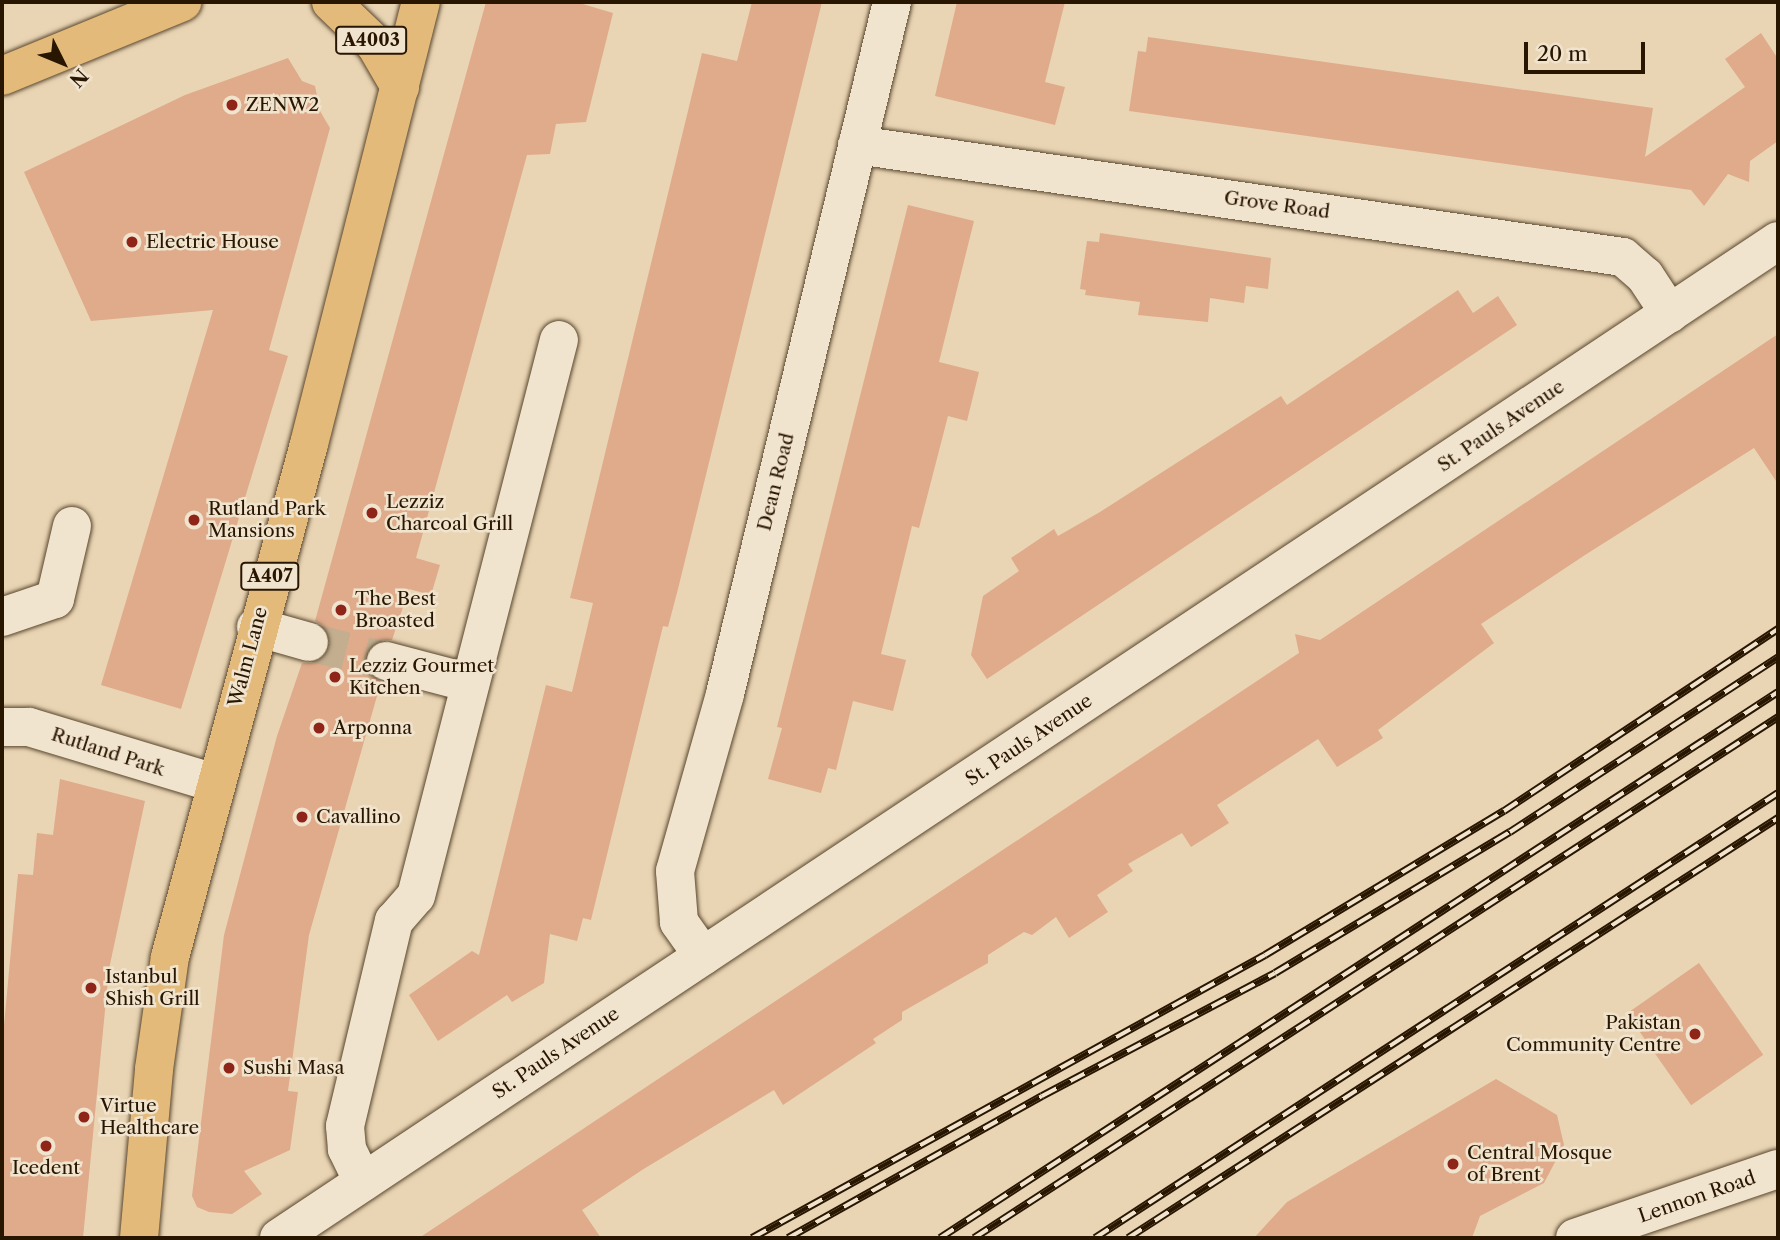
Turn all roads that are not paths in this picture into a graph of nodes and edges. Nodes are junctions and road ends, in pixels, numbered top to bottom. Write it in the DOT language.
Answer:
graph roads {
  1 [pos="182,2"];
  2 [pos="331,2"];
  3 [pos="421,2"];
  4 [pos="892,2"];
  5 [pos="2,76"];
  6 [pos="400,87"];
  7 [pos="857,145"];
  8 [pos="1778,241"];
  9 [pos="1670,314"];
  10 [pos="559,340"];
  11 [pos="72,526"];
  12 [pos="2,617"];
  13 [pos="256,627"];
  14 [pos="309,642"];
  15 [pos="386,661"];
  16 [pos="470,683"];
  17 [pos="2,727"];
  18 [pos="214,783"];
  19 [pos="703,956"];
  20 [pos="1778,1169"];
  21 [pos="363,1182"];
  22 [pos="139,1238"];
  23 [pos="279,1238"];
  24 [pos="1575,1238"];
  1 -- 5 [label="main road"];
  2 -- 6 [label="main road, A4003"];
  3 -- 6 [label="main road, Walm Lane / A407"];
  4 -- 7 [label="street, Dean Road"];
  6 -- 13 [label="main road, Walm Lane / A407"];
  7 -- 9 [label="street, Grove Road"];
  7 -- 19 [label="street, Dean Road"];
  8 -- 9 [label="street, St. Pauls Avenue"];
  9 -- 19 [label="street, St. Pauls Avenue"];
  10 -- 16 [label="street"];
  11 -- 12 [label="street"];
  13 -- 14 [label="street"];
  13 -- 18 [label="main road, Walm Lane / A407"];
  15 -- 16 [label="street"];
  16 -- 21 [label="street"];
  17 -- 18 [label="street, Rutland Park"];
  18 -- 22 [label="main road, Walm Lane / A407"];
  19 -- 21 [label="street, St. Pauls Avenue"];
  20 -- 24 [label="street, Lennon Road"];
  21 -- 23 [label="street, St. Pauls Avenue"];
}
